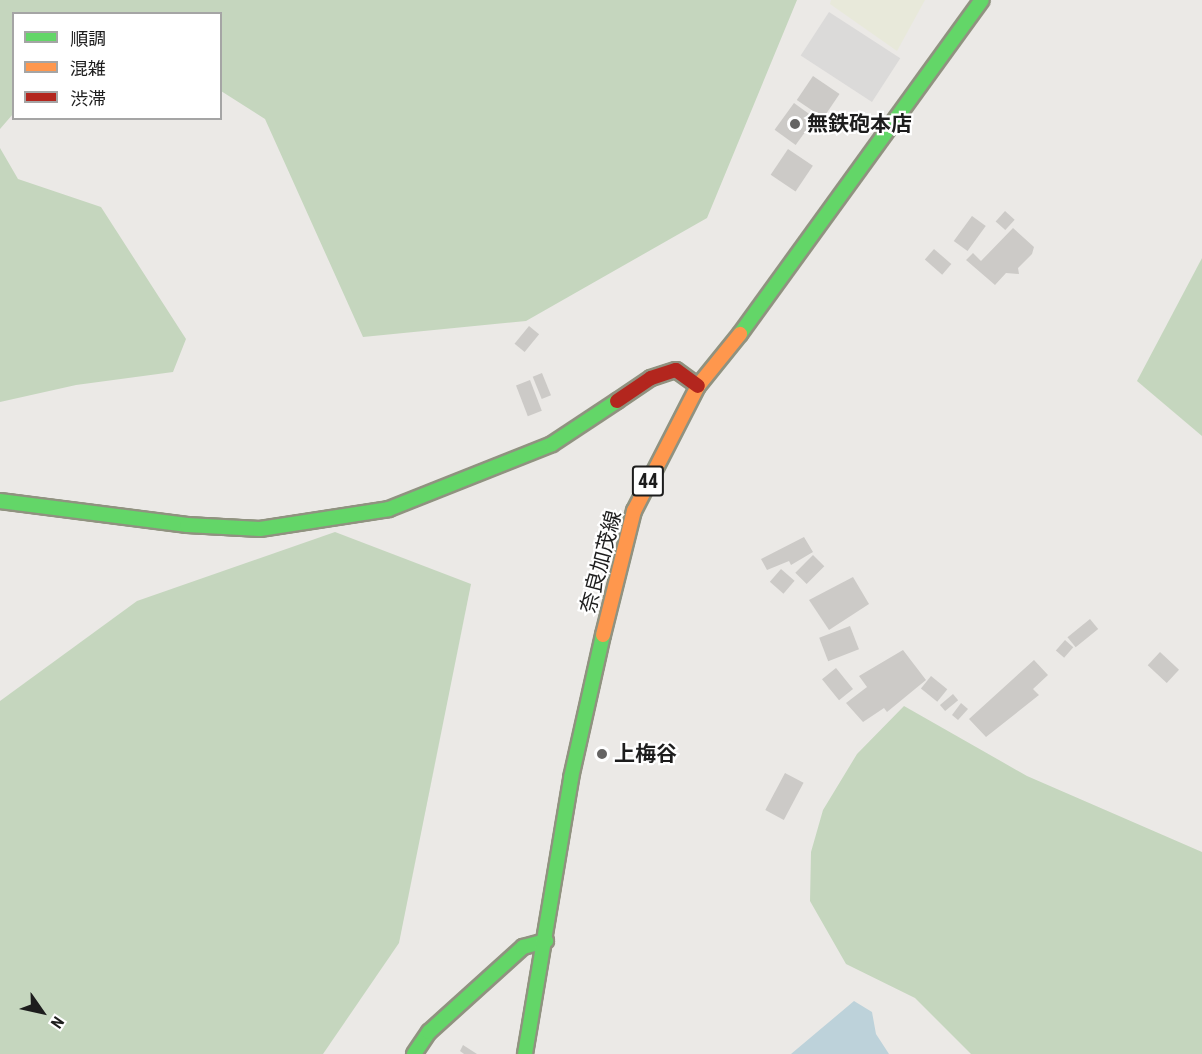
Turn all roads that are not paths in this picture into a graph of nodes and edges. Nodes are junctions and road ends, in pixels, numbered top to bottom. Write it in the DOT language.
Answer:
graph roads {
  1 [pos="982,0"];
  2 [pos="698,386"];
  3 [pos="0,501"];
  4 [pos="546,941"];
  5 [pos="414,1054"];
  6 [pos="525,1054"];
  1 -- 2 [label="main road, 奈良加茂線 / 44"];
  2 -- 3 [label="main road"];
  2 -- 4 [label="main road, 奈良加茂線 / 44"];
  4 -- 5 [label="main road"];
  4 -- 6 [label="main road, 奈良加茂線 / 44"];
}
